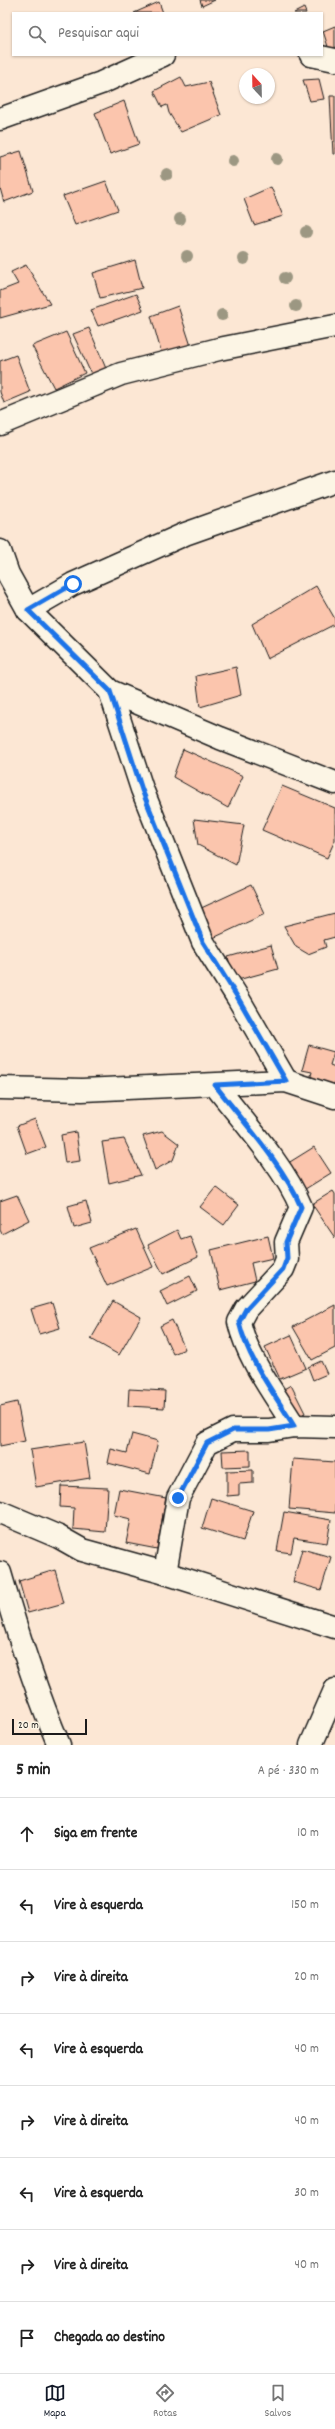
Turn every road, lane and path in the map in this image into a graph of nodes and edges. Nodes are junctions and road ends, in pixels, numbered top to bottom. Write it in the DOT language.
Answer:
graph roads {
  1 [pos="161,56"];
  2 [pos="316,56"];
  3 [pos="335,60"];
  4 [pos="0,119"];
  5 [pos="335,326"];
  6 [pos="0,424"];
  7 [pos="335,482"];
  8 [pos="0,551"];
  9 [pos="28,610"];
  10 [pos="110,691"];
  11 [pos="335,783"];
  12 [pos="286,1081"];
  13 [pos="215,1085"];
  14 [pos="0,1088"];
  15 [pos="335,1097"];
  16 [pos="294,1426"];
  17 [pos="335,1427"];
  18 [pos="0,1512"];
  19 [pos="165,1572"];
  20 [pos="0,1573"];
  21 [pos="335,1627"];
  22 [pos="335,1690"];
  23 [pos="59,1745"];
  24 [pos="311,1745"];
  1 -- 4 [label="street"];
  2 -- 3 [label="street"];
  5 -- 6 [label="street"];
  7 -- 9 [label="street"];
  8 -- 9 [label="street"];
  9 -- 10 [label="street"];
  10 -- 11 [label="street"];
  10 -- 12 [label="street"];
  12 -- 13 [label="street"];
  12 -- 15 [label="street"];
  13 -- 14 [label="street"];
  13 -- 16 [label="street"];
  16 -- 17 [label="street"];
  16 -- 19 [label="street"];
  18 -- 19 [label="street"];
  19 -- 21 [label="street"];
  20 -- 23 [label="street"];
  22 -- 24 [label="street"];
}
